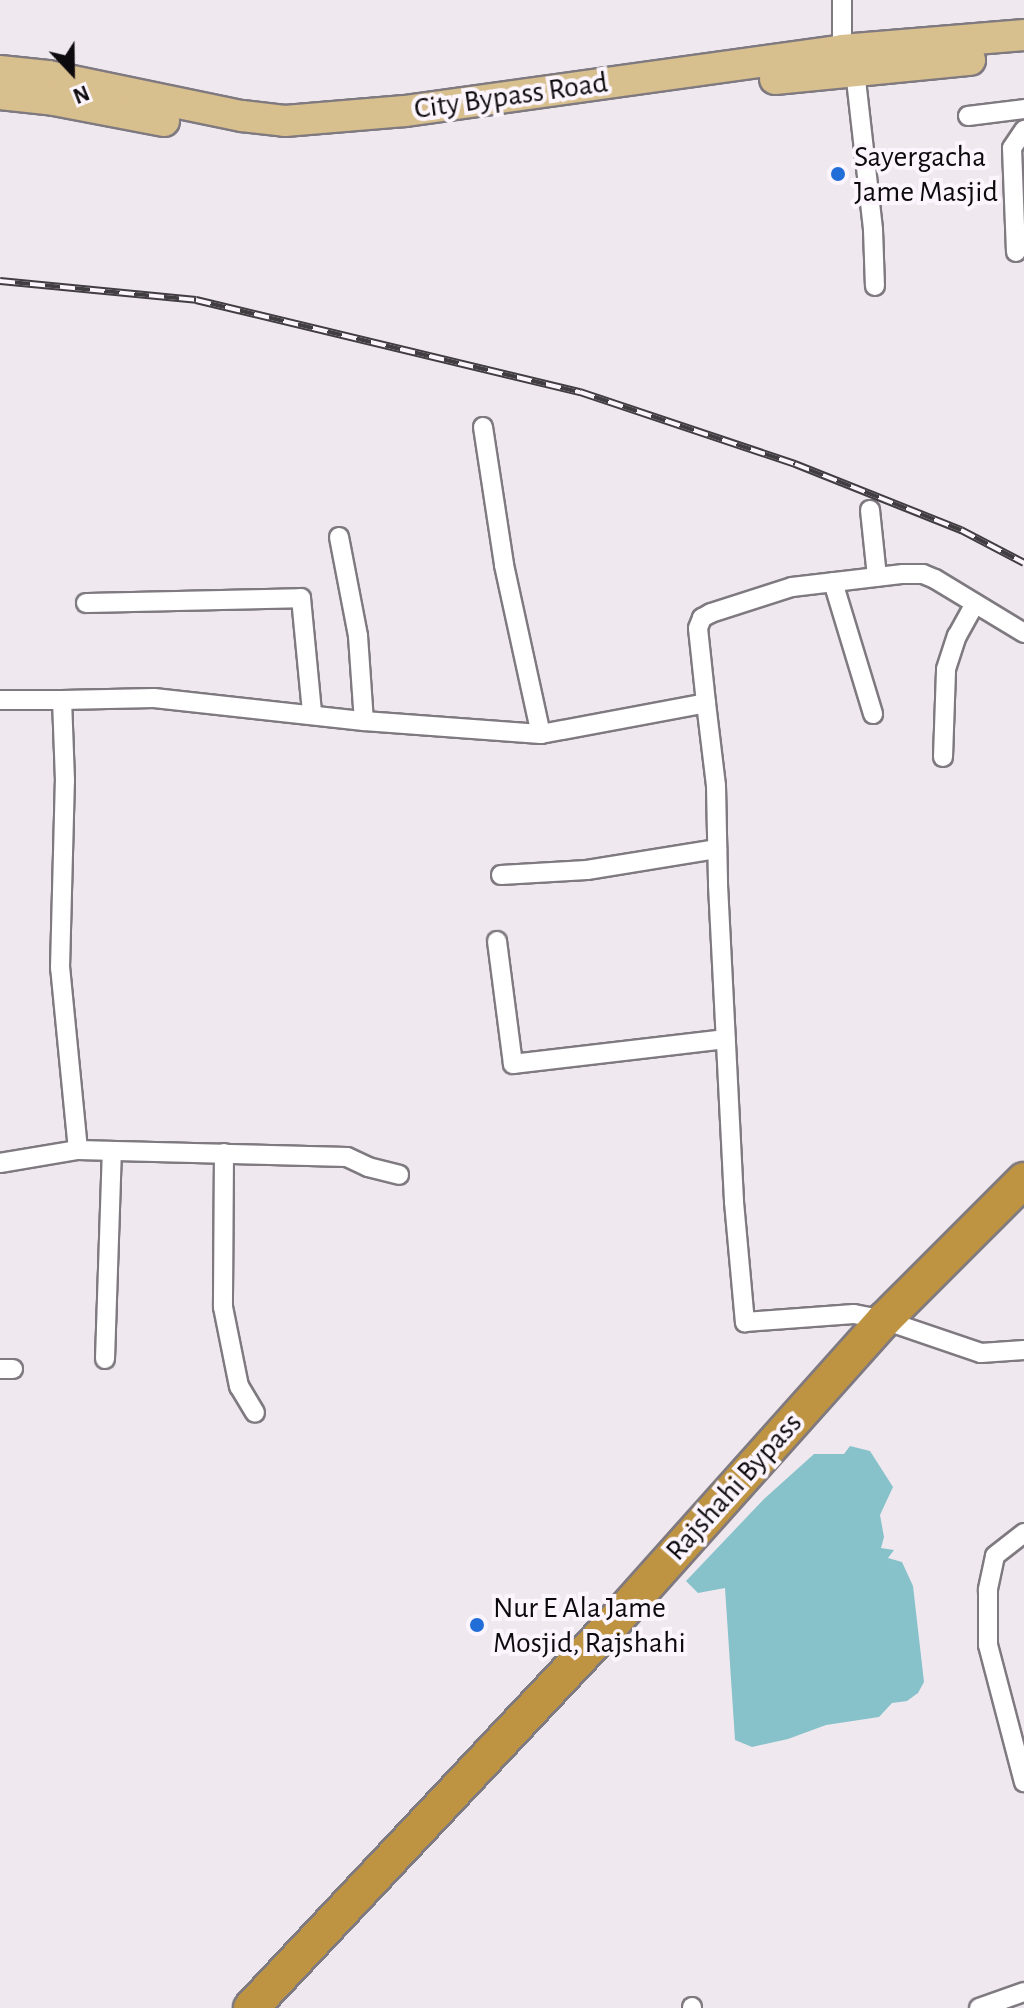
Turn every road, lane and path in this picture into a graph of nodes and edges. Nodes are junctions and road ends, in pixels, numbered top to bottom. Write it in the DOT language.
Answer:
graph roads {
  1 [pos="842,0"];
  2 [pos="1024,35"];
  3 [pos="1024,55"];
  4 [pos="848,61"];
  5 [pos="0,71"];
  6 [pos="0,94"];
  7 [pos="1024,109"];
  8 [pos="968,116"];
  9 [pos="1024,130"];
  10 [pos="1016,252"];
  11 [pos="875,286"];
  12 [pos="483,427"];
  13 [pos="870,510"];
  14 [pos="339,537"];
  15 [pos="877,577"];
  16 [pos="833,582"];
  17 [pos="86,603"];
  18 [pos="975,604"];
  19 [pos="1024,633"];
  20 [pos="0,700"];
  21 [pos="62,700"];
  22 [pos="706,703"];
  23 [pos="312,713"];
  24 [pos="873,714"];
  25 [pos="364,721"];
  26 [pos="541,734"];
  27 [pos="943,757"];
  28 [pos="717,849"];
  29 [pos="501,875"];
  30 [pos="497,941"];
  31 [pos="726,1039"];
  32 [pos="78,1150"];
  33 [pos="112,1153"];
  34 [pos="224,1153"];
  35 [pos="0,1163"];
  36 [pos="399,1175"];
  37 [pos="1024,1180"];
  38 [pos="884,1320"];
  39 [pos="1024,1350"];
  40 [pos="105,1359"];
  41 [pos="255,1413"];
  42 [pos="1024,1533"];
  43 [pos="1024,1782"];
  44 [pos="1024,1992"];
  45 [pos="251,2008"];
  46 [pos="979,2008"];
  1 -- 4 [label="street"];
  2 -- 4 [label="main road, City Bypass Road"];
  3 -- 4 [label="main road"];
  4 -- 5 [label="main road, City Bypass Road"];
  4 -- 6 [label="main road"];
  4 -- 11 [label="street"];
  7 -- 8 [label="street"];
  9 -- 10 [label="street"];
  12 -- 26 [label="street"];
  13 -- 15 [label="street"];
  14 -- 25 [label="street"];
  15 -- 16 [label="street"];
  15 -- 18 [label="street"];
  16 -- 22 [label="street"];
  16 -- 24 [label="street"];
  17 -- 23 [label="street"];
  18 -- 19 [label="street"];
  18 -- 27 [label="street"];
  20 -- 21 [label="street"];
  21 -- 23 [label="street"];
  21 -- 32 [label="street"];
  22 -- 26 [label="street"];
  22 -- 28 [label="street"];
  23 -- 25 [label="street"];
  25 -- 26 [label="street"];
  28 -- 29 [label="street"];
  28 -- 31 [label="street"];
  30 -- 31 [label="street"];
  31 -- 38 [label="street"];
  32 -- 33 [label="street"];
  32 -- 35 [label="street"];
  33 -- 34 [label="street"];
  33 -- 40 [label="street"];
  34 -- 36 [label="street"];
  34 -- 41 [label="street"];
  37 -- 38 [label="highway, Rajshahi Bypass"];
  38 -- 39 [label="street"];
  38 -- 45 [label="highway, Rajshahi Bypass"];
  42 -- 43 [label="street"];
  44 -- 46 [label="street"];
}
